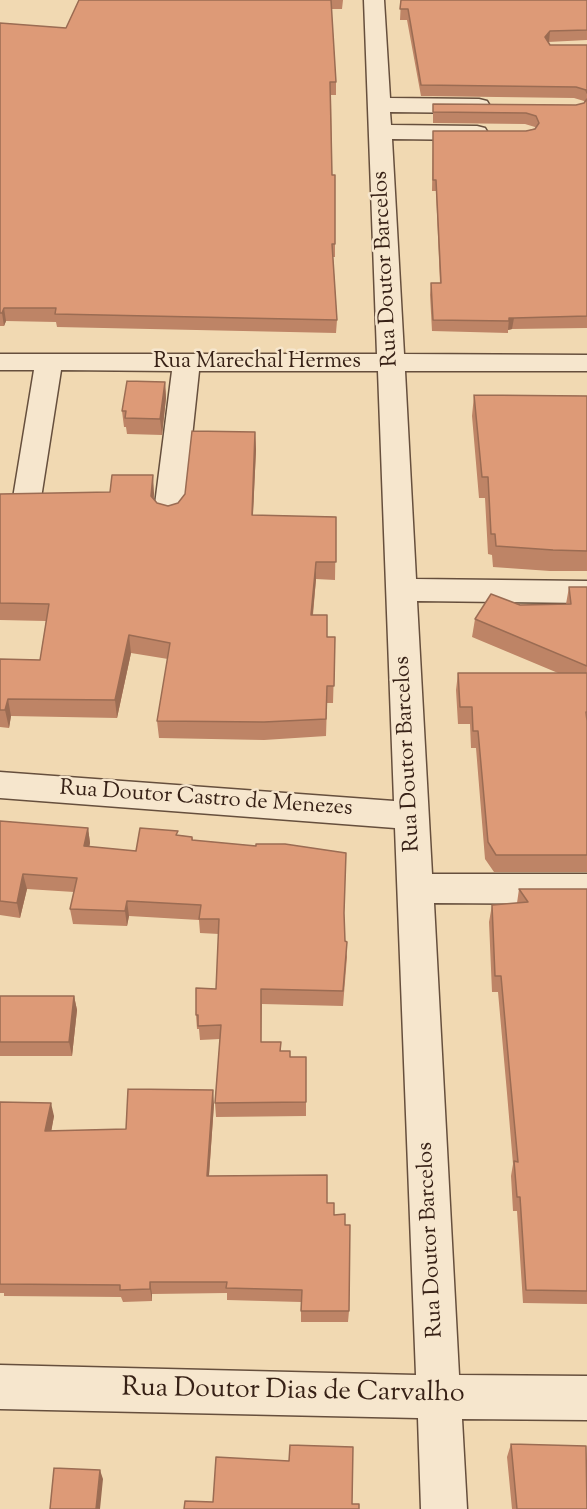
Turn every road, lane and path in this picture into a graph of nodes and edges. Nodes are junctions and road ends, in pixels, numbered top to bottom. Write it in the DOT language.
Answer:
graph roads {
  1 [pos="374,0"];
  2 [pos="506,106"];
  3 [pos="379,118"];
  4 [pos="502,133"];
  5 [pos="0,362"];
  6 [pos="49,362"];
  7 [pos="392,362"];
  8 [pos="186,363"];
  9 [pos="587,363"];
  10 [pos="27,498"];
  11 [pos="169,512"];
  12 [pos="402,590"];
  13 [pos="587,592"];
  14 [pos="0,784"];
  15 [pos="412,816"];
  16 [pos="415,888"];
  17 [pos="587,889"];
  18 [pos="0,1387"];
  19 [pos="440,1397"];
  20 [pos="587,1398"];
  21 [pos="444,1509"];
  1 -- 3 [label="street, Rua Doutor Barcelos"];
  2 -- 3 [label="street"];
  3 -- 4 [label="street"];
  3 -- 7 [label="street, Rua Doutor Barcelos"];
  5 -- 6 [label="street, Rua Marechal Hermes"];
  6 -- 8 [label="street, Rua Marechal Hermes"];
  6 -- 10 [label="street"];
  7 -- 8 [label="street, Rua Marechal Hermes"];
  7 -- 9 [label="street, Rua Marechal Hermes"];
  7 -- 12 [label="street, Rua Doutor Barcelos"];
  8 -- 11 [label="street"];
  12 -- 13 [label="street"];
  12 -- 15 [label="street, Rua Doutor Barcelos"];
  14 -- 15 [label="street, Rua Doutor Castro de Menezes"];
  15 -- 16 [label="street, Rua Doutor Barcelos"];
  16 -- 17 [label="street"];
  16 -- 19 [label="street, Rua Doutor Barcelos"];
  18 -- 19 [label="street, Rua Doutor Dias de Carvalho"];
  19 -- 20 [label="street, Rua Doutor Dias de Carvalho"];
  19 -- 21 [label="street, Rua Doutor Barcelos"];
}
